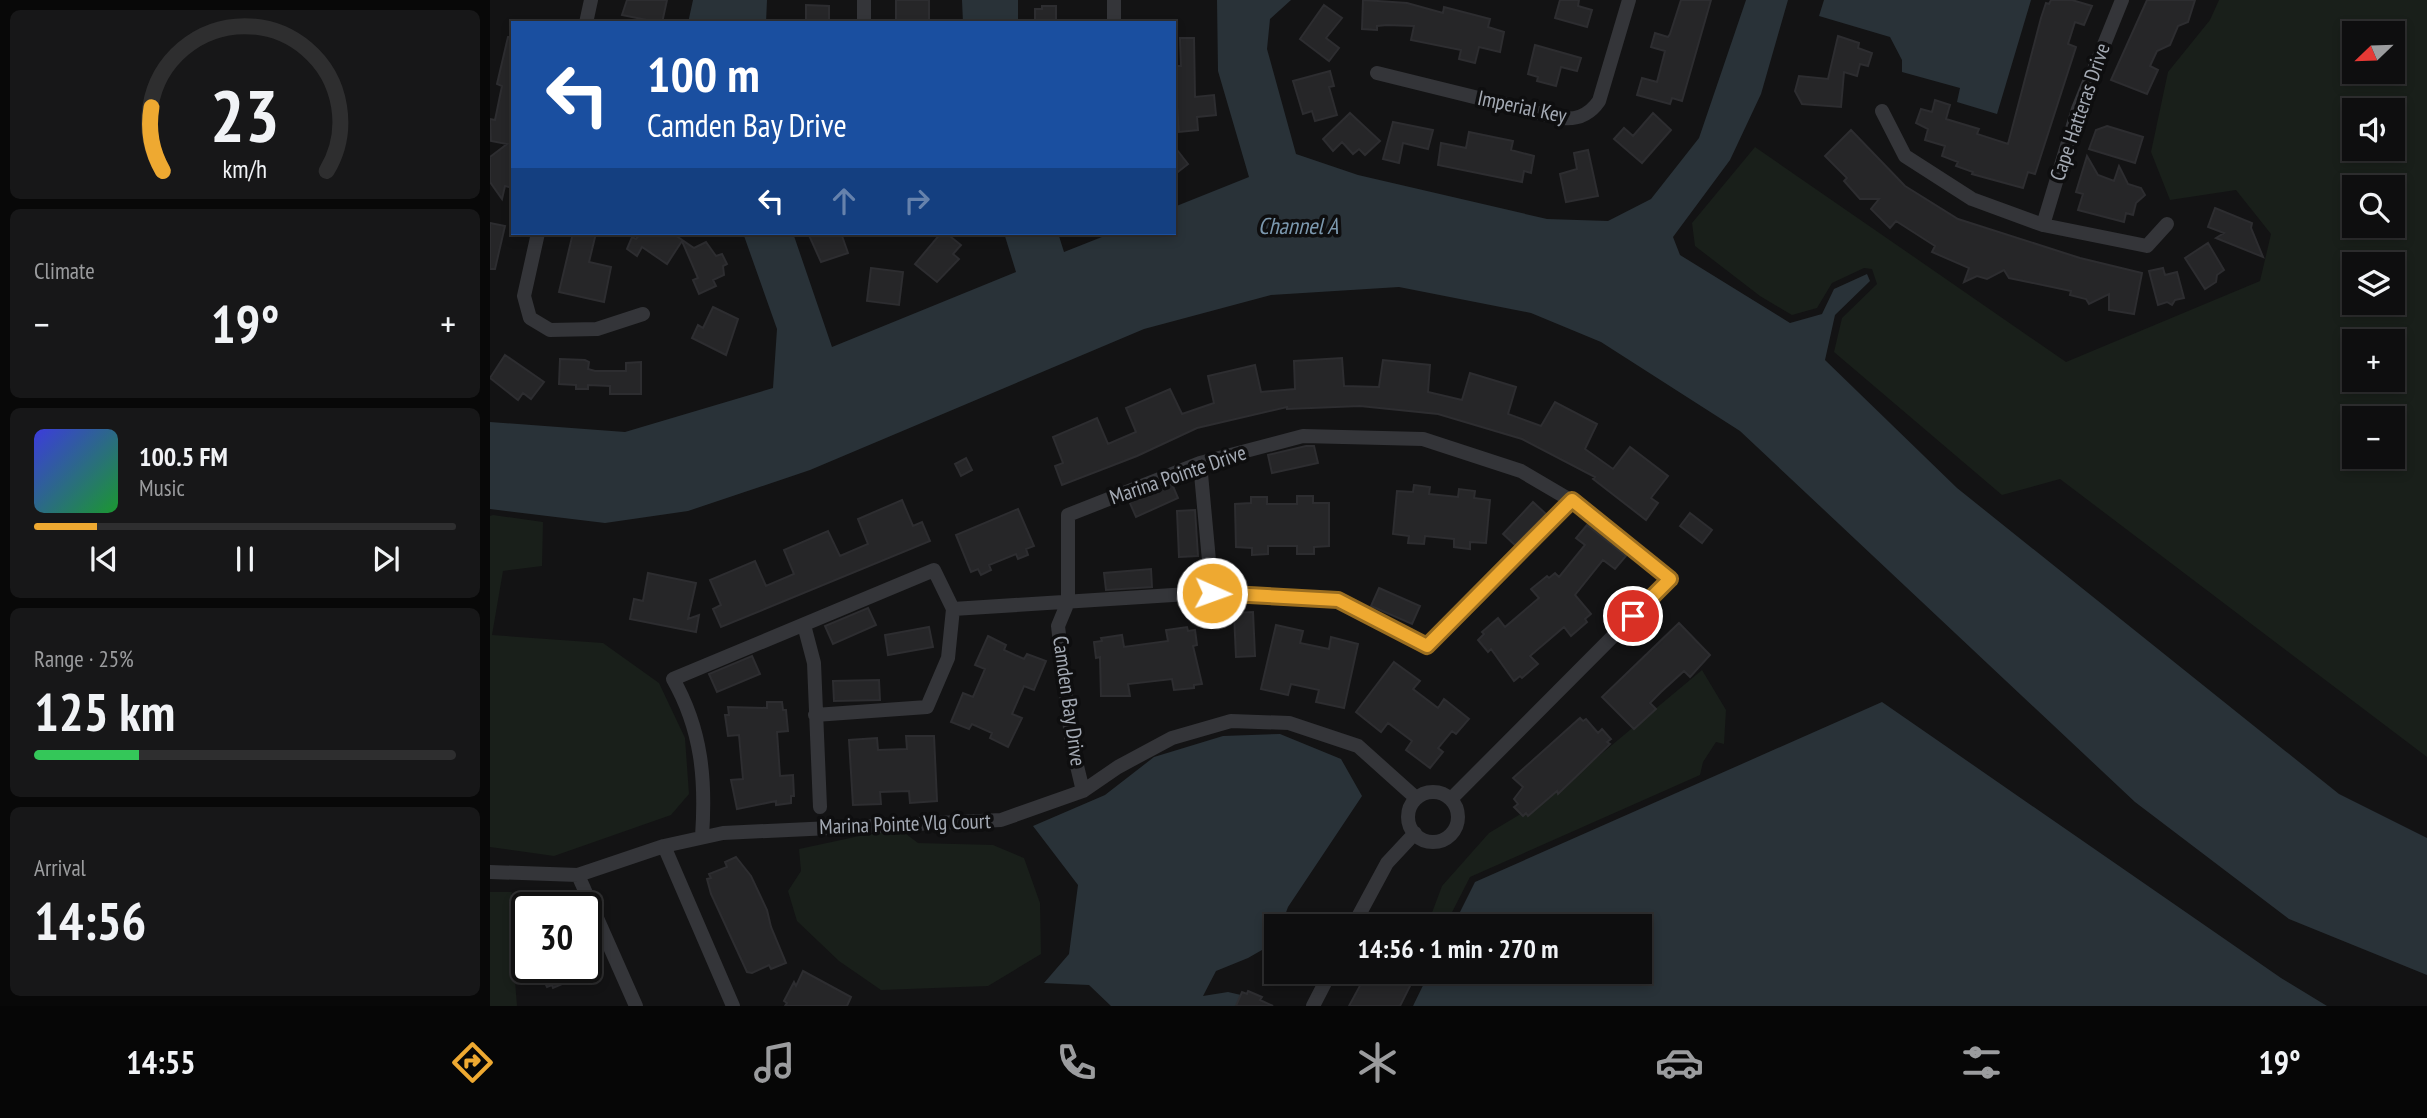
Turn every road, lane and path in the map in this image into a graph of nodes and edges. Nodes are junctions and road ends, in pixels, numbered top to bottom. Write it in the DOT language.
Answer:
graph roads {
  1 [pos="591,0"];
  2 [pos="864,0"];
  3 [pos="1114,0"];
  4 [pos="1629,0"];
  5 [pos="2122,0"];
  6 [pos="586,21"];
  7 [pos="864,21"];
  8 [pos="1114,21"];
  9 [pos="1377,74"];
  10 [pos="1882,111"];
  11 [pos="2167,224"];
  12 [pos="2043,225"];
  13 [pos="538,235"];
  14 [pos="643,314"];
  15 [pos="1200,463"];
  16 [pos="1572,500"];
  17 [pos="1212,593"];
  18 [pos="1068,602"];
  19 [pos="953,609"];
  20 [pos="804,625"];
  21 [pos="815,715"];
  22 [pos="1083,791"];
  23 [pos="1416,798"];
  24 [pos="1451,799"];
  25 [pos="820,807"];
  26 [pos="1415,833"];
  27 [pos="702,837"];
  28 [pos="664,846"];
  29 [pos="490,872"];
  30 [pos="578,875"];
  31 [pos="1359,914"];
  32 [pos="1325,984"];
  33 [pos="636,1006"];
  34 [pos="733,1006"];
  35 [pos="1314,1006"];
  1 -- 6 [label="street"];
  2 -- 7 [label="street"];
  3 -- 8 [label="street"];
  4 -- 9 [label="street, Imperial Key"];
  5 -- 12 [label="street, Cape Hatteras Drive"];
  10 -- 12 [label="street"];
  11 -- 12 [label="street"];
  13 -- 14 [label="street"];
  15 -- 16 [label="street, Marina Pointe Drive"];
  15 -- 17 [label="street"];
  15 -- 18 [label="street, Marina Pointe Drive"];
  16 -- 17 [label="street"];
  16 -- 24 [label="street, Marina Pointe Drive"];
  17 -- 18 [label="street"];
  18 -- 19 [label="street"];
  18 -- 22 [label="street, Camden Bay Drive"];
  19 -- 20 [label="street"];
  19 -- 21 [label="street"];
  20 -- 21 [label="street"];
  20 -- 27 [label="street"];
  21 -- 25 [label="street"];
  22 -- 23 [label="street, Marina Pointe Vlg Court"];
  22 -- 27 [label="street, Marina Pointe Vlg Court"];
  23 -- 24 [label="street"];
  23 -- 26 [label="street"];
  24 -- 26 [label="street"];
  26 -- 31 [label="street"];
  27 -- 28 [label="street"];
  28 -- 30 [label="street"];
  28 -- 34 [label="street"];
  29 -- 30 [label="street"];
  30 -- 33 [label="street"];
  32 -- 35 [label="street"];
}
